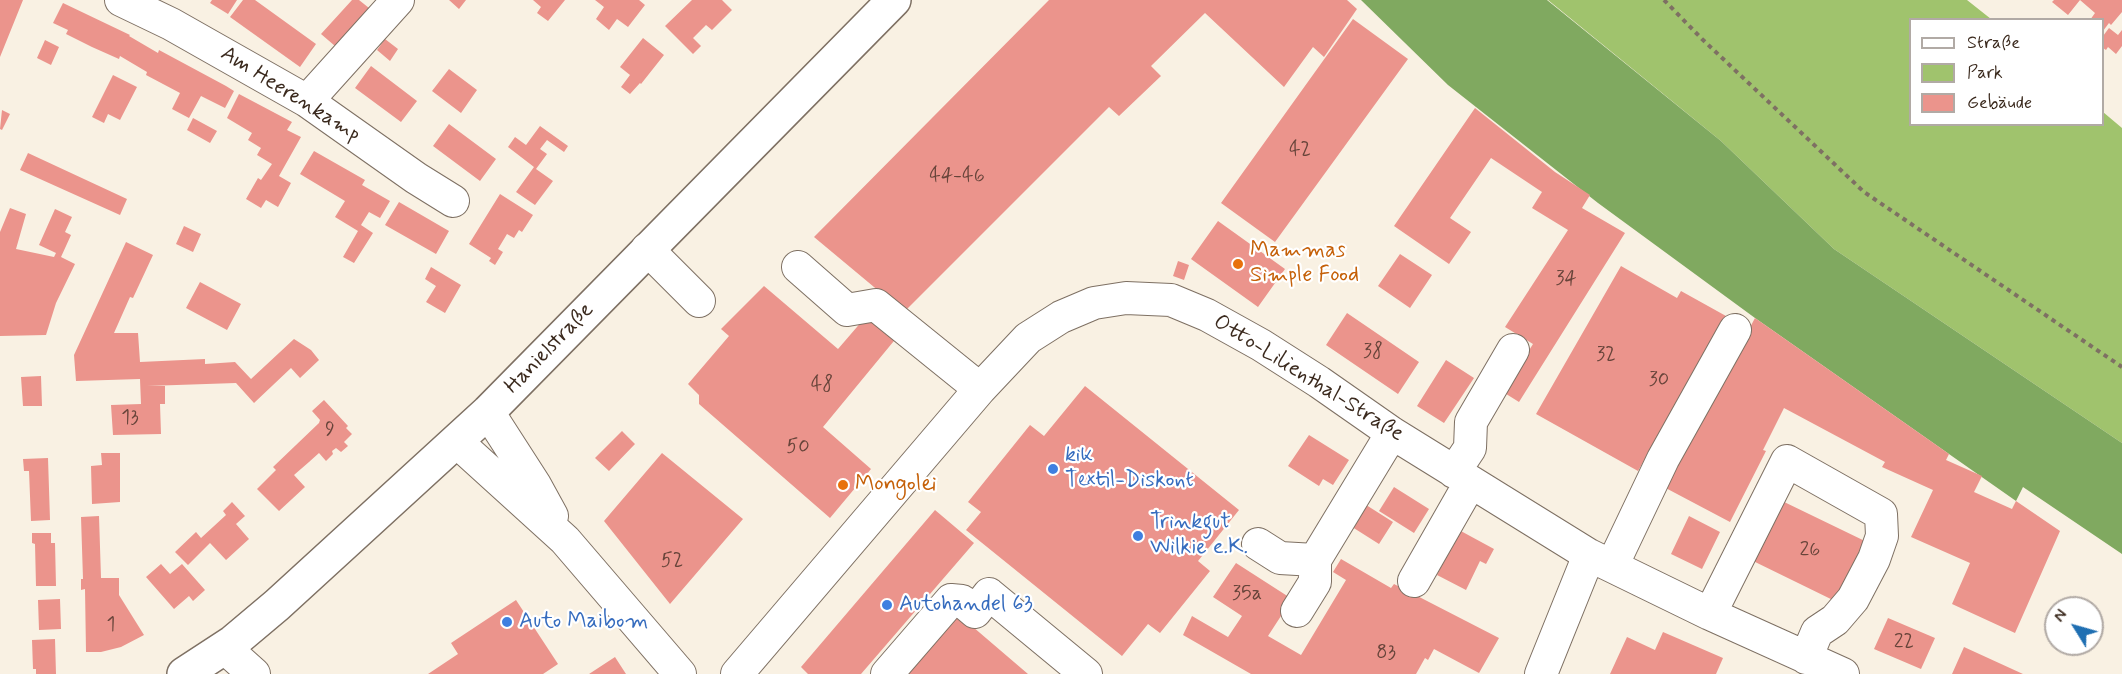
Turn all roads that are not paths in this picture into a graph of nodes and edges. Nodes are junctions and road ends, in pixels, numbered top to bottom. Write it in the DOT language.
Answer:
graph roads {
  1 [pos="121,0"];
  2 [pos="398,0"];
  3 [pos="894,0"];
  4 [pos="307,101"];
  5 [pos="453,201"];
  6 [pos="647,249"];
  7 [pos="798,267"];
  8 [pos="699,301"];
  9 [pos="1735,330"];
  10 [pos="1513,350"];
  11 [pos="980,390"];
  12 [pos="488,412"];
  13 [pos="1392,433"];
  14 [pos="457,442"];
  15 [pos="1462,477"];
  16 [pos="565,540"];
  17 [pos="1258,544"];
  18 [pos="1315,560"];
  19 [pos="1600,561"];
  20 [pos="1414,581"];
  21 [pos="1297,611"];
  22 [pos="1710,614"];
  23 [pos="225,648"];
  24 [pos="1806,658"];
  25 [pos="184,674"];
  26 [pos="254,674"];
  27 [pos="680,674"];
  28 [pos="737,674"];
  29 [pos="887,674"];
  30 [pos="1086,674"];
  31 [pos="1541,674"];
  32 [pos="1843,674"];
  1 -- 4 [label="street, Am Heerenkamp"];
  2 -- 4 [label="street"];
  3 -- 6 [label="main road, Hanielstraße"];
  4 -- 5 [label="street, Am Heerenkamp"];
  6 -- 8 [label="street"];
  6 -- 12 [label="main road, Hanielstraße"];
  7 -- 11 [label="street"];
  9 -- 19 [label="street"];
  10 -- 15 [label="street"];
  11 -- 13 [label="street, Otto-Lilienthal-Straße"];
  11 -- 28 [label="street, Otto-Lilienthal-Straße"];
  12 -- 14 [label="main road, Hanielstraße"];
  12 -- 16 [label="street"];
  13 -- 15 [label="street, Otto-Lilienthal-Straße"];
  13 -- 18 [label="street"];
  14 -- 16 [label="street"];
  14 -- 23 [label="main road, Hanielstraße"];
  15 -- 19 [label="street, Otto-Lilienthal-Straße"];
  15 -- 20 [label="street"];
  16 -- 27 [label="street"];
  17 -- 18 [label="street"];
  18 -- 21 [label="street"];
  19 -- 22 [label="street, Otto-Lilienthal-Straße"];
  19 -- 31 [label="street"];
  22 -- 24 [label="street, Otto-Lilienthal-Straße"];
  22 -- 24 [label="street"];
  23 -- 25 [label="main road, Hanielstraße"];
  23 -- 26 [label="street"];
  24 -- 32 [label="street, Otto-Lilienthal-Straße"];
  29 -- 30 [label="street"];
}
